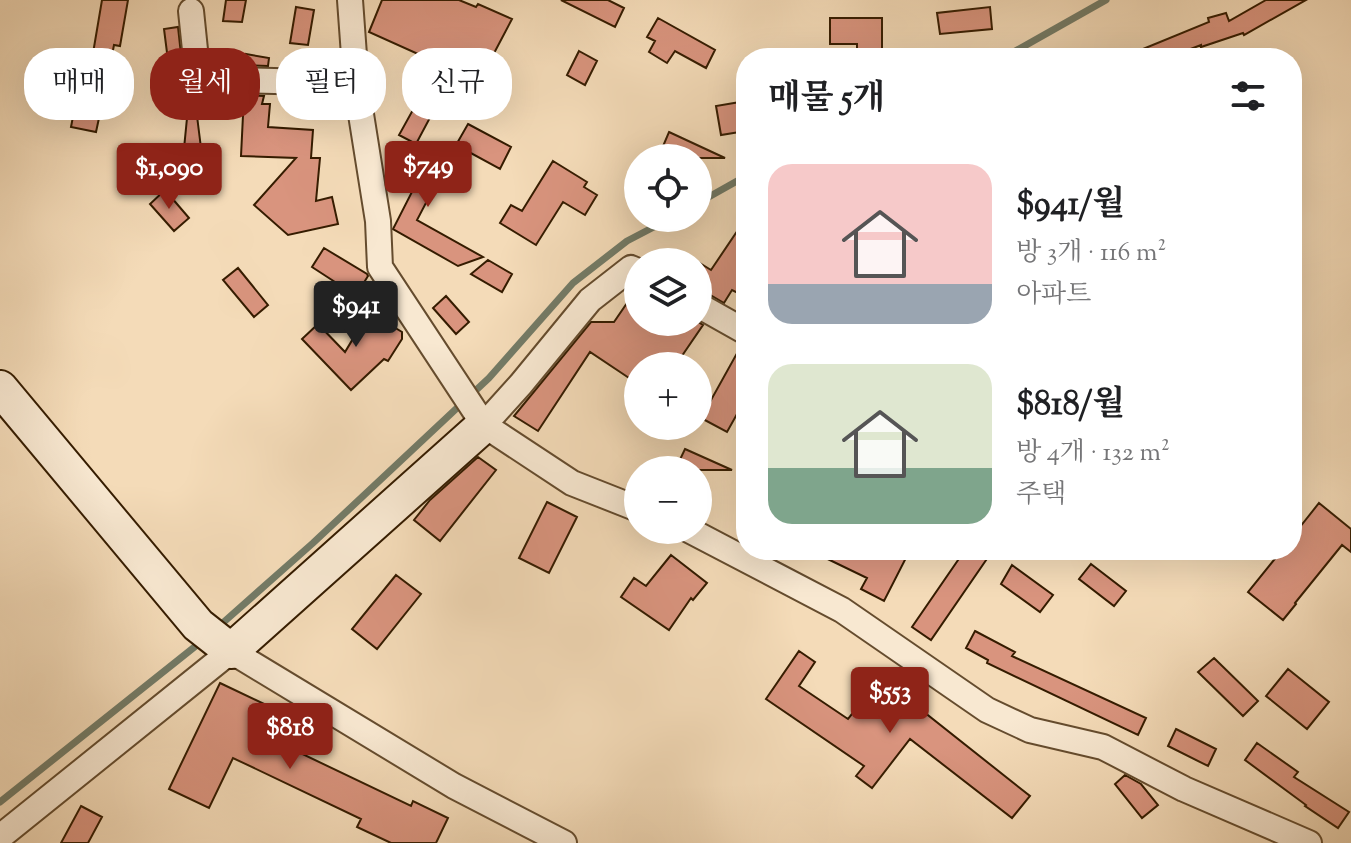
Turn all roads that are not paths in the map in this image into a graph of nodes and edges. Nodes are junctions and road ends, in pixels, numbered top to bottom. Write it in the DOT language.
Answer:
graph roads {
  1 [pos="350,0"];
  2 [pos="191,11"];
  3 [pos="353,48"];
  4 [pos="276,81"];
  5 [pos="362,120"];
  6 [pos="624,273"];
  7 [pos="712,313"];
  8 [pos="736,326"];
  9 [pos="0,388"];
  10 [pos="484,425"];
  11 [pos="624,503"];
  12 [pos="712,542"];
  13 [pos="736,555"];
  14 [pos="746,560"];
  15 [pos="216,639"];
  16 [pos="0,837"];
  17 [pos="564,843"];
  18 [pos="1309,843"];
  1 -- 3 [label="street"];
  2 -- 4 [label="street"];
  5 -- 10 [label="street"];
  6 -- 10 [label="street"];
  7 -- 8 [label="street"];
  9 -- 15 [label="street"];
  10 -- 11 [label="street"];
  10 -- 15 [label="street"];
  12 -- 13 [label="street"];
  14 -- 18 [label="street"];
  15 -- 16 [label="street"];
  15 -- 17 [label="street"];
}
